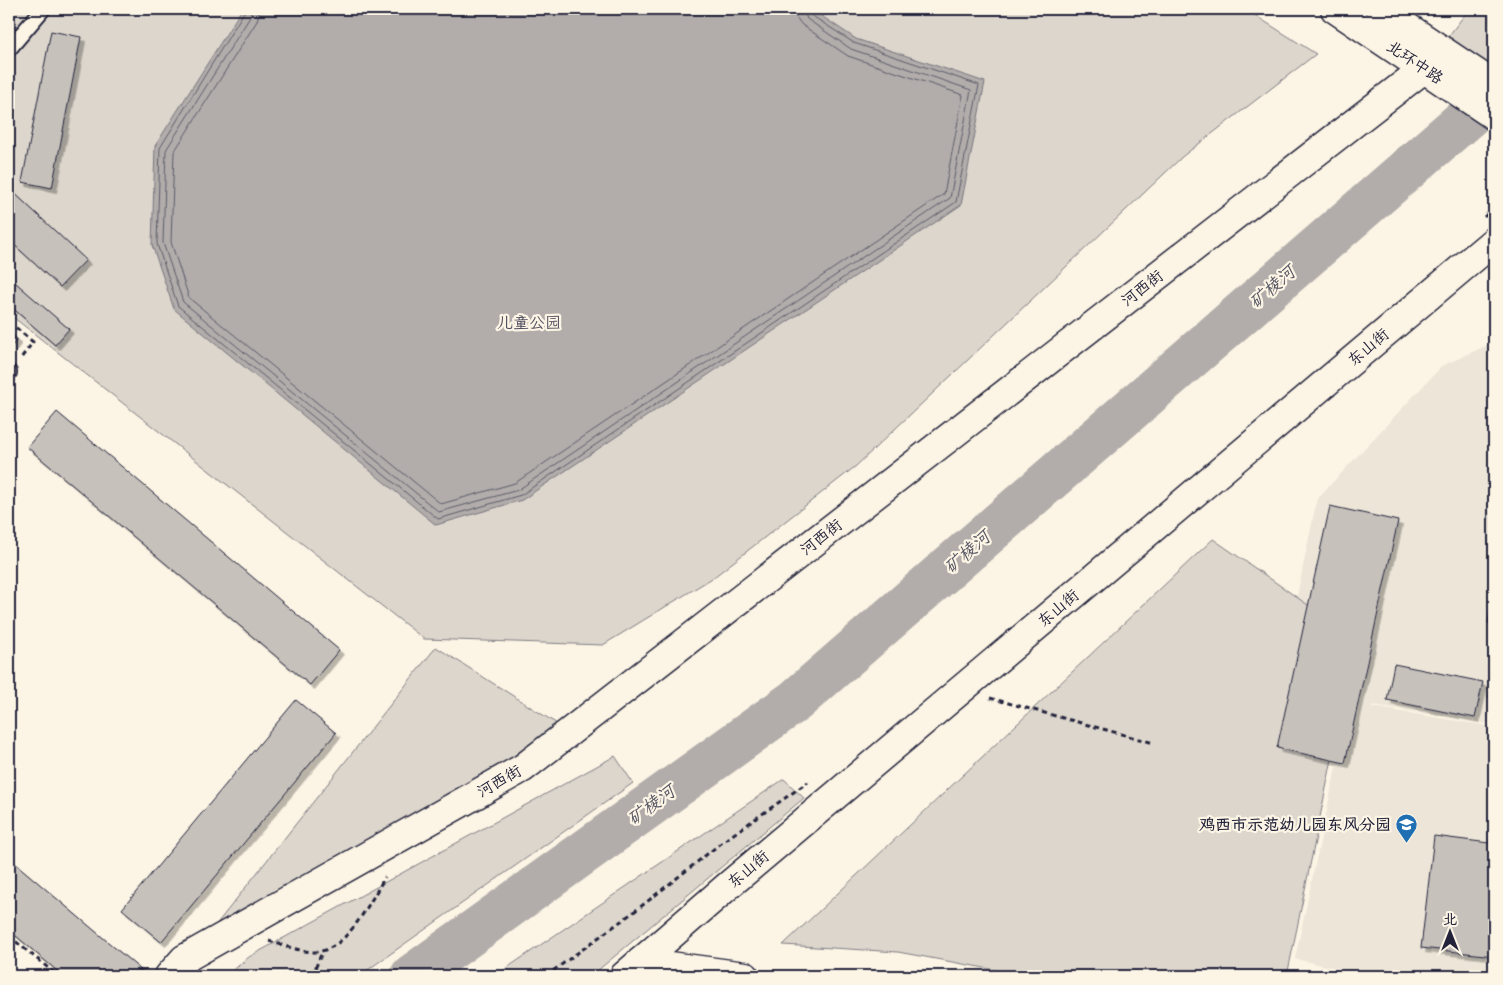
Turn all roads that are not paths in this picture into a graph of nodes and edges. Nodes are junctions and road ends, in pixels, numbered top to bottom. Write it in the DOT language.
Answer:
graph roads {
  1 [pos="43,9"];
  2 [pos="1335,9"];
  3 [pos="1380,9"];
  4 [pos="9,49"];
  5 [pos="1435,61"];
  6 [pos="1494,85"];
  7 [pos="1494,116"];
  8 [pos="1494,241"];
  9 [pos="632,969"];
  10 [pos="169,976"];
  11 [pos="745,976"];
  1 -- 4 [label="lane"];
  2 -- 5 [label="main road, 北环中路"];
  3 -- 5 [label="main road, 北环中路"];
  5 -- 6 [label="main road, 北环中路"];
  5 -- 7 [label="main road, 北环中路"];
  5 -- 10 [label="main road, 河西街"];
  8 -- 9 [label="main road, 东山街"];
  9 -- 11 [label="main road"];
}
